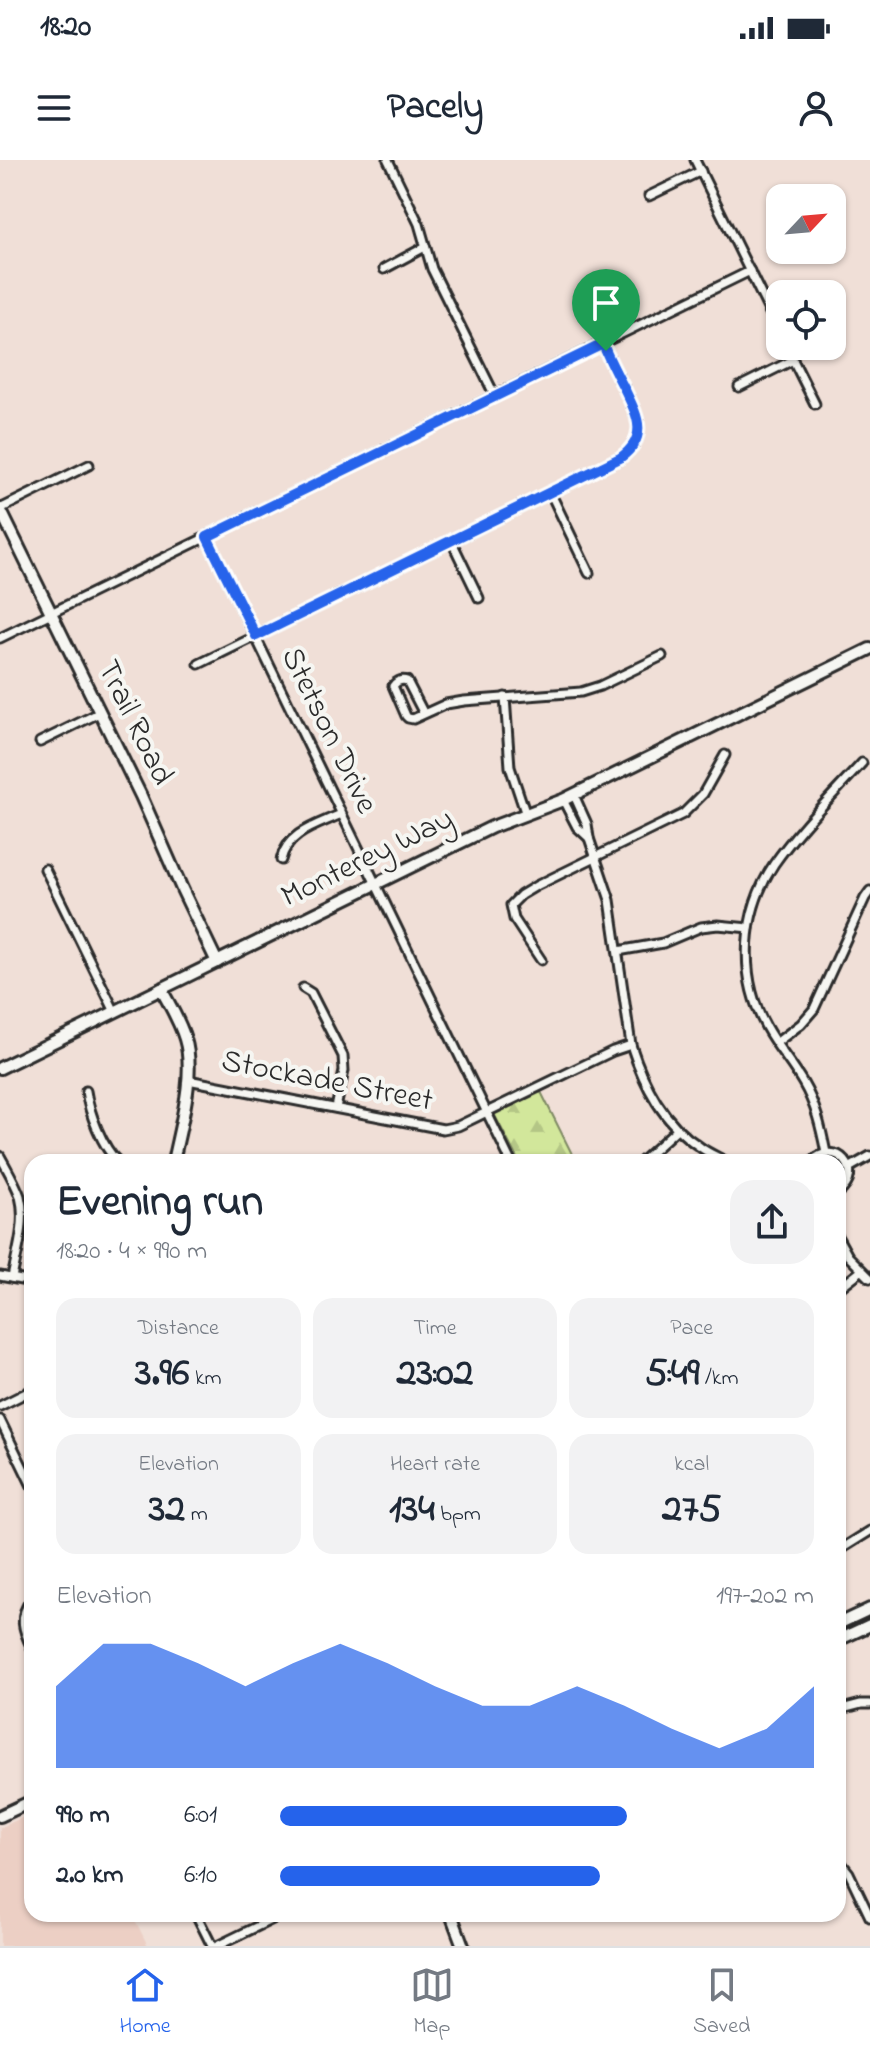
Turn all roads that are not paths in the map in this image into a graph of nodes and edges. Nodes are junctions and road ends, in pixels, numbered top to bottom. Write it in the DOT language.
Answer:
graph roads {
  1 [pos="388,160"];
  2 [pos="695,160"];
  3 [pos="701,171"];
  4 [pos="649,196"];
  5 [pos="425,247"];
  6 [pos="384,269"];
  7 [pos="750,271"];
  8 [pos="766,304"];
  9 [pos="603,344"];
  10 [pos="793,360"];
  11 [pos="739,387"];
  12 [pos="495,396"];
  13 [pos="815,404"];
  14 [pos="89,465"];
  15 [pos="550,492"];
  16 [pos="0,509"];
  17 [pos="207,537"];
  18 [pos="451,540"];
  19 [pos="589,573"];
  20 [pos="479,598"];
  21 [pos="51,612"];
  22 [pos="256,636"];
  23 [pos="0,638"];
  24 [pos="870,649"];
  25 [pos="662,656"];
  26 [pos="199,664"];
  27 [pos="505,697"];
  28 [pos="99,713"];
  29 [pos="424,714"];
  30 [pos="40,742"];
  31 [pos="725,755"];
  32 [pos="862,763"];
  33 [pos="569,798"];
  34 [pos="341,814"];
  35 [pos="526,815"];
  36 [pos="596,856"];
  37 [pos="281,860"];
  38 [pos="45,869"];
  39 [pos="376,885"];
  40 [pos="870,891"];
  41 [pos="749,928"];
  42 [pos="618,951"];
  43 [pos="541,960"];
  44 [pos="217,962"];
  45 [pos="303,988"];
  46 [pos="161,989"];
  47 [pos="115,1012"];
  48 [pos="776,1043"];
  49 [pos="631,1045"];
  50 [pos="0,1068"];
  51 [pos="188,1080"];
  52 [pos="86,1091"];
  53 [pos="336,1108"];
  54 [pos="487,1112"];
  55 [pos="677,1129"];
  56 [pos="826,1153"];
  57 [pos="110,1154"];
  58 [pos="174,1154"];
  59 [pos="507,1154"];
  60 [pos="650,1154"];
  61 [pos="712,1154"];
  62 [pos="823,1154"];
  63 [pos="831,1154"];
  64 [pos="0,1156"];
  65 [pos="870,1156"];
  66 [pos="846,1164"];
  67 [pos="849,1168"];
  68 [pos="846,1187"];
  69 [pos="846,1252"];
  70 [pos="861,1271"];
  71 [pos="0,1276"];
  72 [pos="12,1278"];
  73 [pos="870,1278"];
  74 [pos="24,1280"];
  75 [pos="846,1283"];
  76 [pos="24,1394"];
  77 [pos="0,1406"];
  78 [pos="0,1420"];
  79 [pos="24,1470"];
  80 [pos="870,1531"];
  81 [pos="846,1546"];
  82 [pos="870,1609"];
  83 [pos="24,1611"];
  84 [pos="846,1620"];
  85 [pos="870,1625"];
  86 [pos="24,1632"];
  87 [pos="846,1636"];
  88 [pos="870,1704"];
  89 [pos="846,1707"];
  90 [pos="24,1805"];
  91 [pos="0,1816"];
  92 [pos="846,1869"];
  93 [pos="870,1917"];
  94 [pos="200,1922"];
  95 [pos="266,1922"];
  96 [pos="454,1922"];
  97 [pos="214,1946"];
  98 [pos="463,1946"];
  1 -- 5 [label="street"];
  2 -- 3 [label="street"];
  3 -- 4 [label="street"];
  3 -- 7 [label="street"];
  5 -- 6 [label="street"];
  5 -- 12 [label="street"];
  7 -- 8 [label="street"];
  7 -- 9 [label="street"];
  9 -- 12 [label="street"];
  9 -- 15 [label="street"];
  10 -- 11 [label="street"];
  10 -- 13 [label="street"];
  12 -- 17 [label="street"];
  14 -- 16 [label="street"];
  15 -- 18 [label="street"];
  15 -- 19 [label="street"];
  16 -- 21 [label="street, Trail Road"];
  17 -- 21 [label="street"];
  17 -- 22 [label="street, Stetson Drive"];
  18 -- 20 [label="street"];
  18 -- 22 [label="street"];
  21 -- 23 [label="street"];
  21 -- 28 [label="street, Trail Road"];
  22 -- 26 [label="street"];
  22 -- 34 [label="street, Stetson Drive"];
  24 -- 33 [label="street, Monterey Way"];
  25 -- 27 [label="street"];
  27 -- 29 [label="street"];
  27 -- 35 [label="street"];
  28 -- 30 [label="street"];
  28 -- 44 [label="street, Trail Road"];
  29 -- 29 [label="street"];
  31 -- 36 [label="street"];
  32 -- 41 [label="street"];
  33 -- 35 [label="street, Monterey Way"];
  33 -- 36 [label="street"];
  34 -- 37 [label="street"];
  34 -- 39 [label="street, Stetson Drive"];
  35 -- 39 [label="street, Monterey Way"];
  36 -- 42 [label="street"];
  36 -- 43 [label="street"];
  38 -- 47 [label="street"];
  39 -- 44 [label="street, Monterey Way"];
  39 -- 54 [label="street, Stetson Drive"];
  40 -- 48 [label="street"];
  41 -- 42 [label="street"];
  41 -- 48 [label="street"];
  42 -- 49 [label="street"];
  44 -- 46 [label="street, Monterey Way"];
  45 -- 53 [label="street"];
  46 -- 47 [label="street, Monterey Way"];
  46 -- 51 [label="street"];
  47 -- 50 [label="street, Monterey Way"];
  48 -- 56 [label="street"];
  49 -- 54 [label="street, Stockade Street"];
  49 -- 55 [label="street"];
  51 -- 53 [label="street, Stockade Street"];
  51 -- 58 [label="street"];
  52 -- 57 [label="street"];
  53 -- 54 [label="street, Stockade Street"];
  54 -- 59 [label="street, Stetson Drive"];
  55 -- 60 [label="street"];
  55 -- 61 [label="street"];
  56 -- 62 [label="street"];
  56 -- 63 [label="street"];
  64 -- 72 [label="street"];
  65 -- 67 [label="street"];
  66 -- 67 [label="street"];
  67 -- 68 [label="street"];
  69 -- 70 [label="street"];
  70 -- 73 [label="street"];
  70 -- 75 [label="street"];
  71 -- 72 [label="street"];
  72 -- 74 [label="street"];
  76 -- 77 [label="street"];
  78 -- 79 [label="street"];
  80 -- 81 [label="street"];
  82 -- 84 [label="street"];
  83 -- 86 [label="street"];
  85 -- 87 [label="street"];
  88 -- 89 [label="street"];
  90 -- 91 [label="street"];
  92 -- 93 [label="street"];
  94 -- 97 [label="street"];
  95 -- 97 [label="street"];
  96 -- 98 [label="street"];
}
